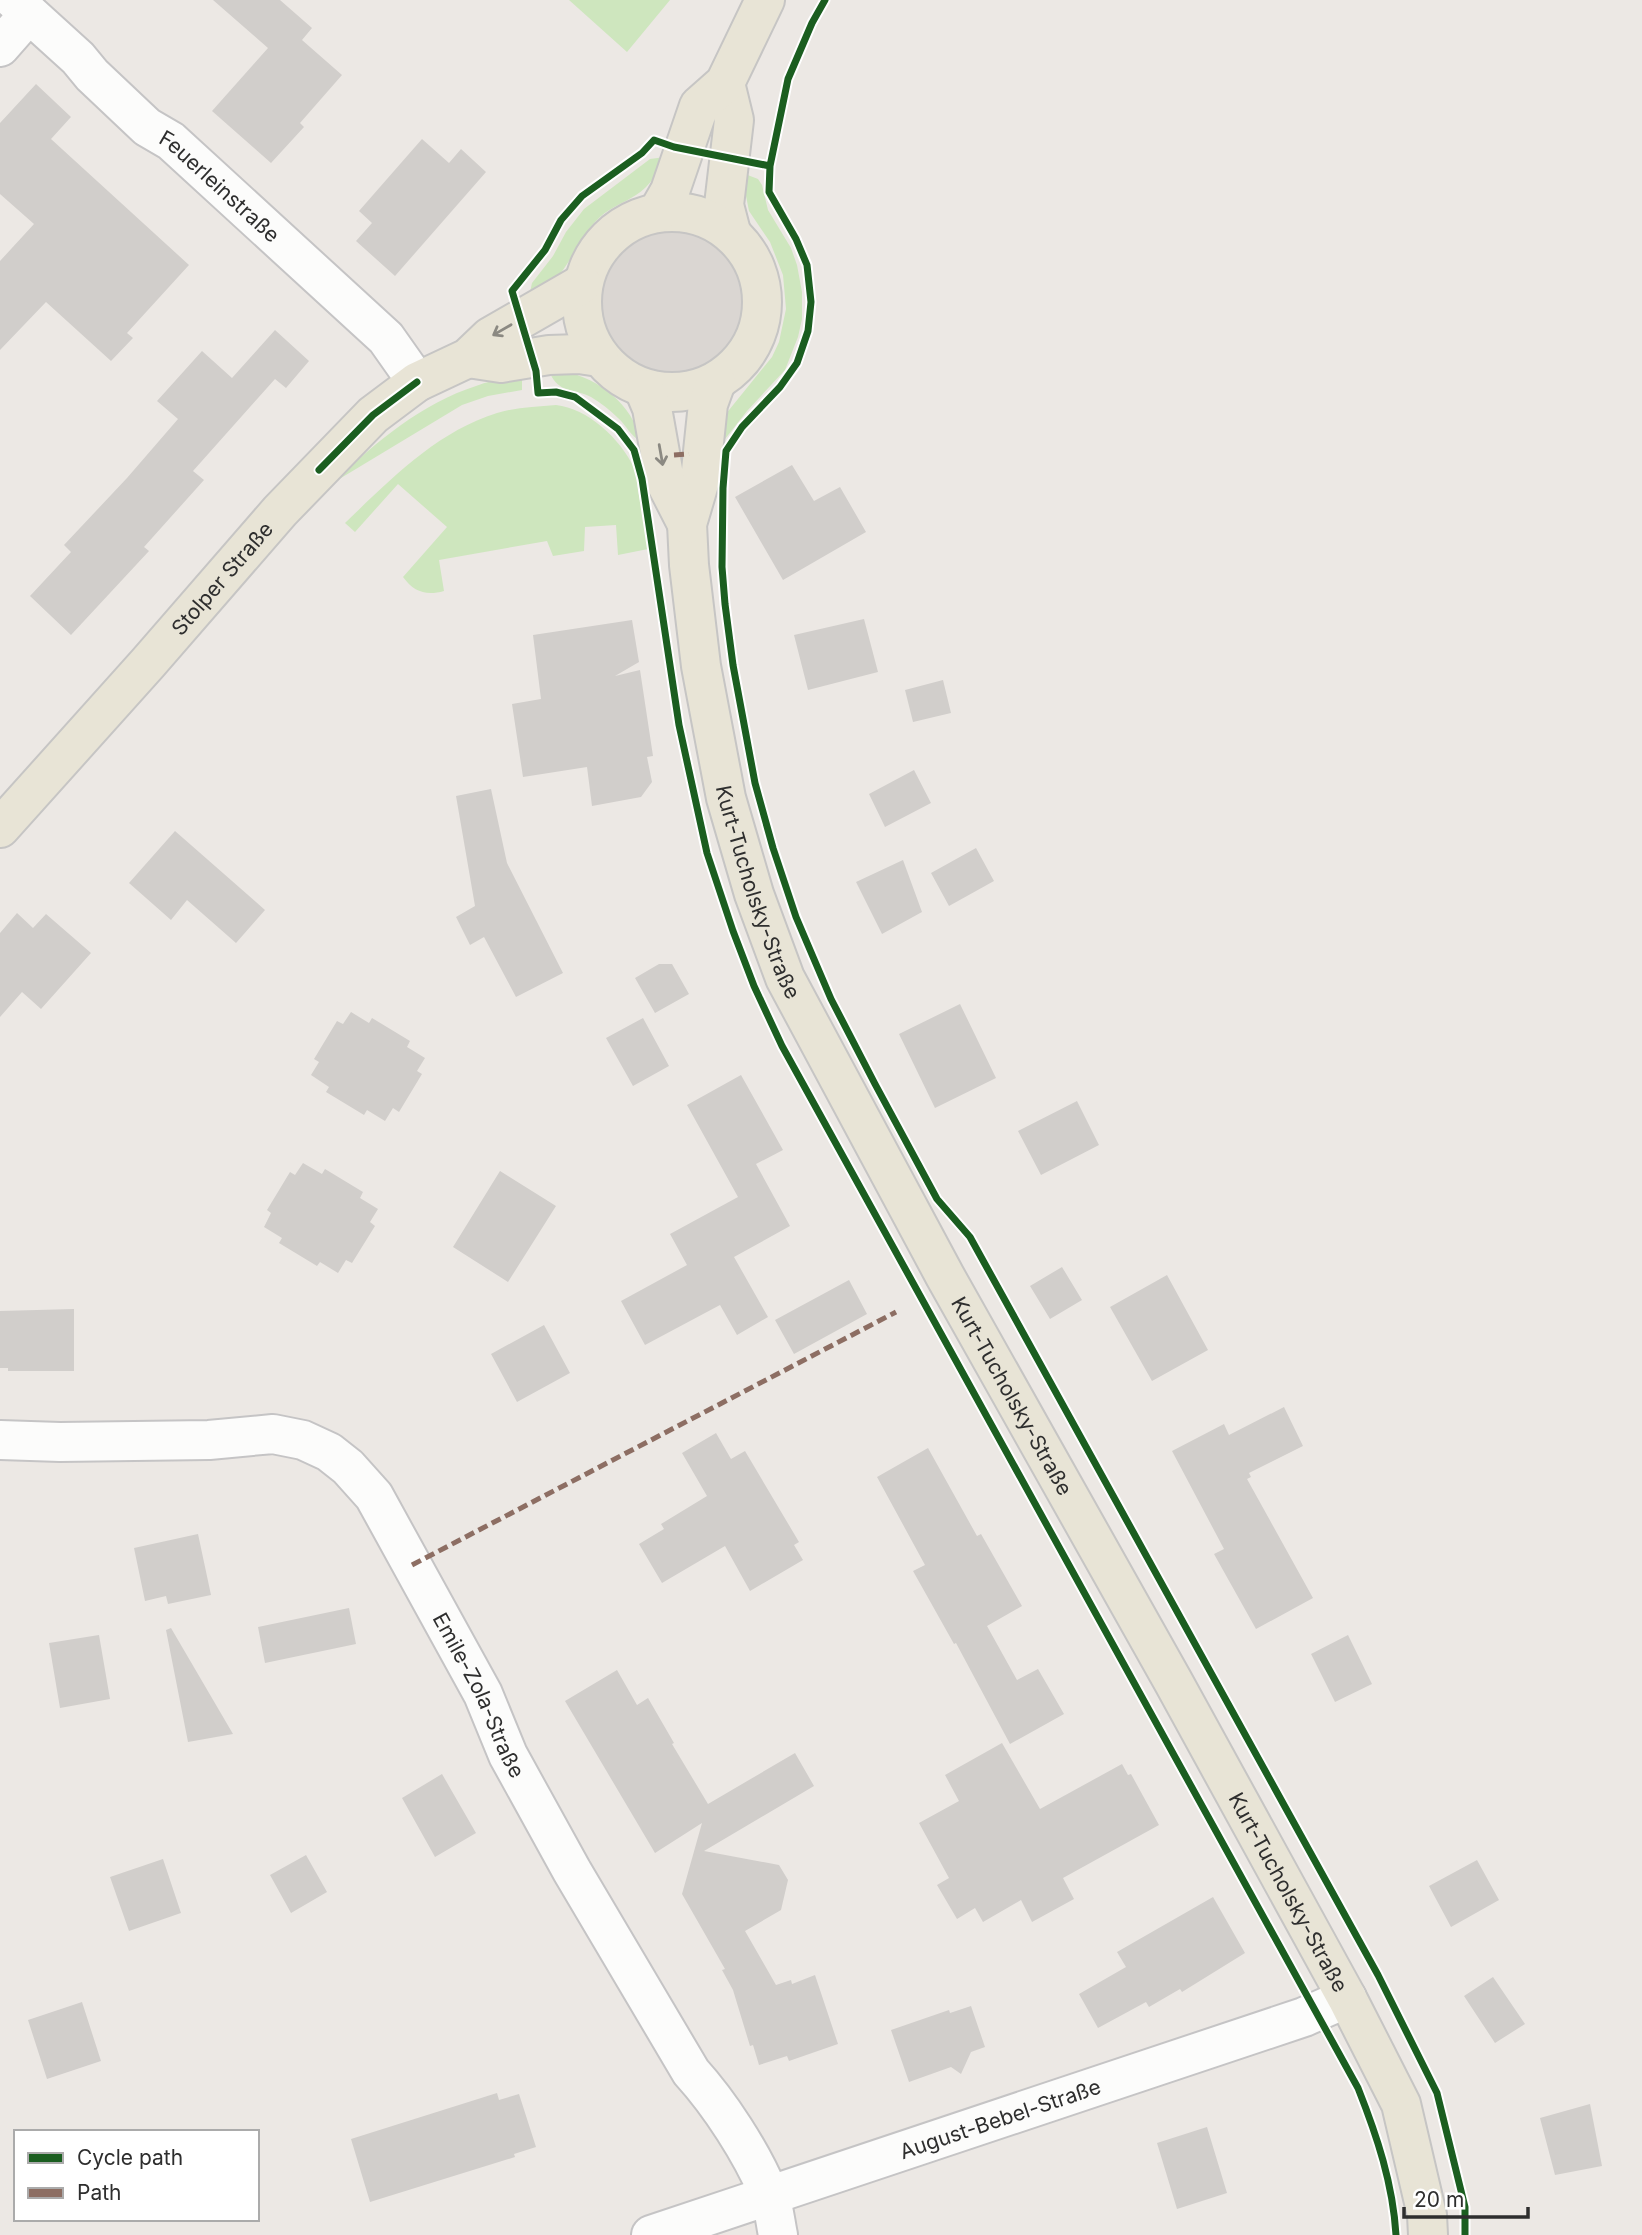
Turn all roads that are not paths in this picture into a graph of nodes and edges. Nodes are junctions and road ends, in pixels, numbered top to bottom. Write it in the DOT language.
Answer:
graph roads {
  1 [pos="765,0"];
  2 [pos="21,7"];
  3 [pos="0,47"];
  4 [pos="725,83"];
  5 [pos="659,212"];
  6 [pos="731,232"];
  7 [pos="582,284"];
  8 [pos="599,357"];
  9 [pos="468,358"];
  10 [pos="417,382"];
  11 [pos="716,382"];
  12 [pos="644,389"];
  13 [pos="687,524"];
  14 [pos="0,828"];
  15 [pos="0,1440"];
  16 [pos="1347,1998"];
  17 [pos="769,2194"];
  18 [pos="651,2235"];
  19 [pos="778,2235"];
  20 [pos="1428,2235"];
  1 -- 4 [label="main road"];
  2 -- 3 [label="street"];
  2 -- 10 [label="street, Feuerleinstraße"];
  4 -- 5 [label="main road"];
  4 -- 6 [label="main road"];
  5 -- 6 [label="main road"];
  5 -- 7 [label="main road"];
  6 -- 11 [label="main road"];
  7 -- 8 [label="main road"];
  7 -- 9 [label="main road, Stolper Straße, one-way"];
  8 -- 9 [label="main road"];
  8 -- 12 [label="main road"];
  9 -- 10 [label="main road, Stolper Straße"];
  10 -- 14 [label="main road, Stolper Straße"];
  11 -- 12 [label="main road"];
  11 -- 13 [label="main road, Kurt-Tucholsky-Straße"];
  12 -- 13 [label="main road, Kurt-Tucholsky-Straße, one-way"];
  13 -- 16 [label="main road, Kurt-Tucholsky-Straße"];
  15 -- 17 [label="street, Emile-Zola-Straße"];
  16 -- 17 [label="street, August-Bebel-Straße"];
  16 -- 20 [label="main road, Kurt-Tucholsky-Straße"];
  17 -- 18 [label="street, August-Bebel-Straße"];
  17 -- 19 [label="street, Emile-Zola-Straße"];
}
